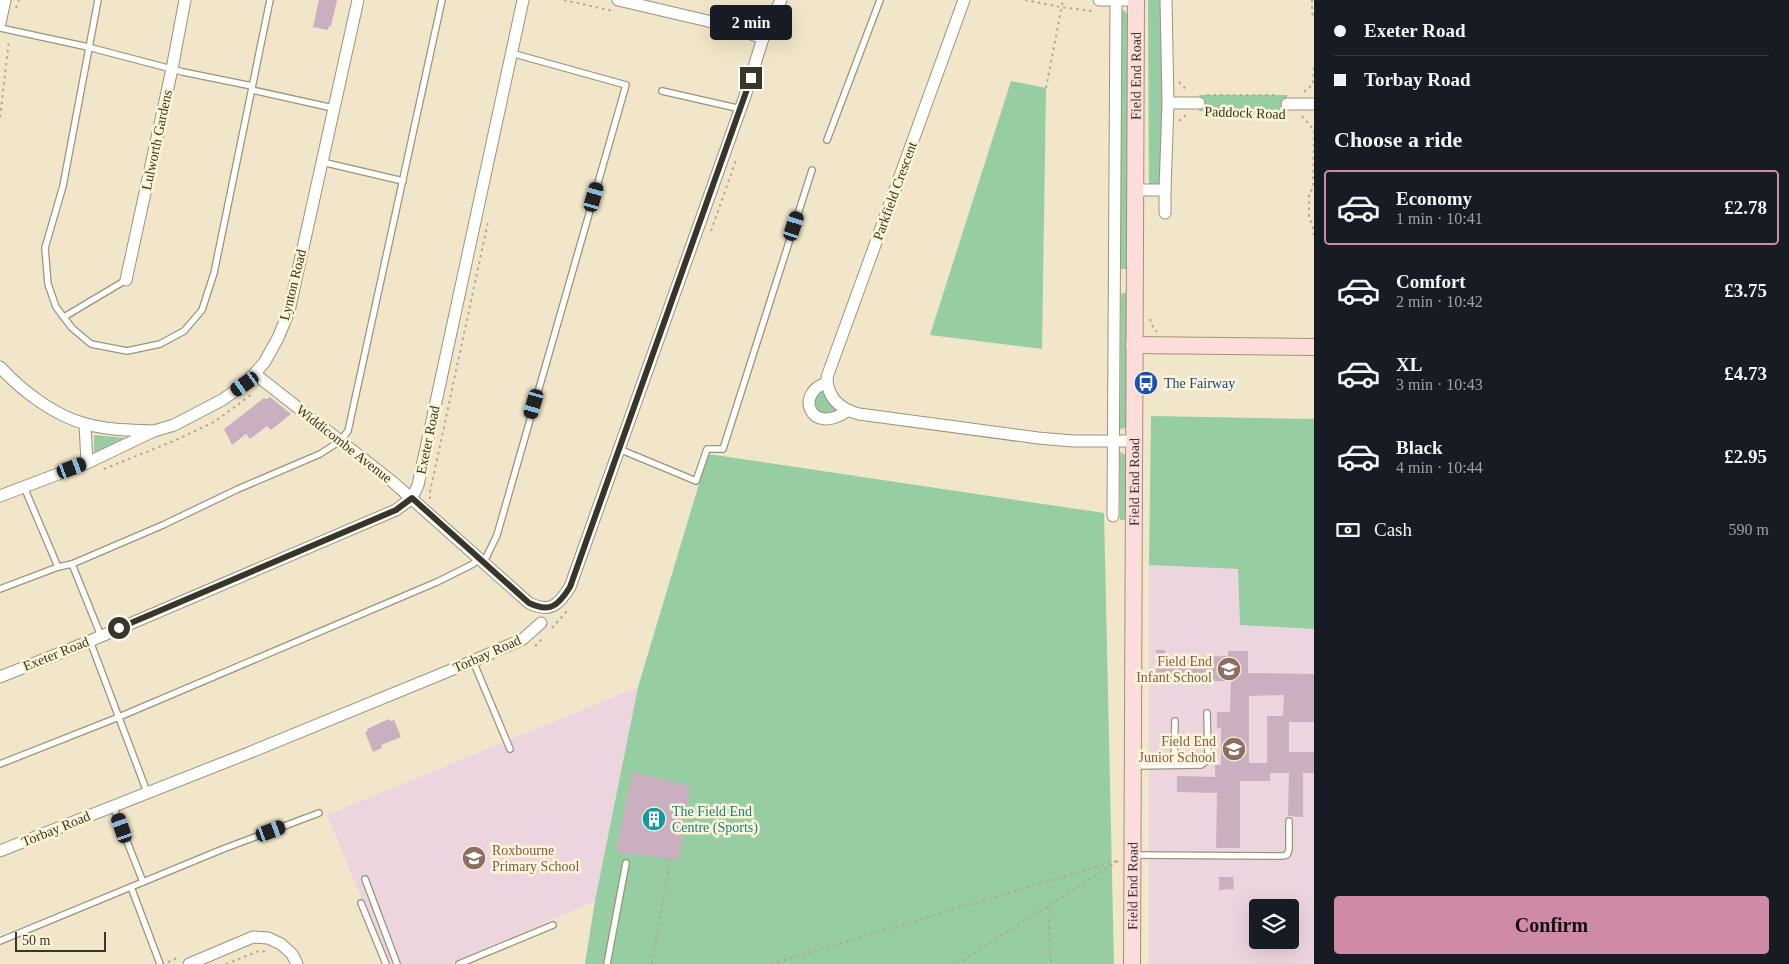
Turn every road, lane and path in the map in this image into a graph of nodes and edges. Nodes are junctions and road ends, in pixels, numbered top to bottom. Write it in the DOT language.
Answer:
graph roads {
  1 [pos="5,0"];
  2 [pos="19,0"];
  3 [pos="98,0"];
  4 [pos="185,0"];
  5 [pos="270,0"];
  6 [pos="358,0"];
  7 [pos="442,0"];
  8 [pos="523,0"];
  9 [pos="564,0"];
  10 [pos="618,0"];
  11 [pos="780,0"];
  12 [pos="880,0"];
  13 [pos="964,0"];
  14 [pos="1025,0"];
  15 [pos="1063,0"];
  16 [pos="1099,0"];
  17 [pos="1116,0"];
  18 [pos="1135,0"];
  19 [pos="1166,0"];
  20 [pos="1312,0"];
  21 [pos="1061,7"];
  22 [pos="1092,11"];
  23 [pos="621,13"];
  24 [pos="1314,16"];
  25 [pos="5,27"];
  26 [pos="0,28"];
  27 [pos="763,38"];
  28 [pos="88,47"];
  29 [pos="511,53"];
  30 [pos="1314,64"];
  31 [pos="172,69"];
  32 [pos="1173,77"];
  33 [pos="252,88"];
  34 [pos="1046,88"];
  35 [pos="662,91"];
  36 [pos="1191,94"];
  37 [pos="1299,100"];
  38 [pos="1168,103"];
  39 [pos="1199,103"];
  40 [pos="1314,104"];
  41 [pos="334,108"];
  42 [pos="741,109"];
  43 [pos="1287,109"];
  44 [pos="0,117"];
  45 [pos="827,140"];
  46 [pos="738,154"];
  47 [pos="322,162"];
  48 [pos="812,170"];
  49 [pos="403,181"];
  50 [pos="1135,190"];
  51 [pos="1165,190"];
  52 [pos="1165,213"];
  53 [pos="710,233"];
  54 [pos="1314,238"];
  55 [pos="126,280"];
  56 [pos="1150,315"];
  57 [pos="64,317"];
  58 [pos="1164,334"];
  59 [pos="1134,345"];
  60 [pos="1314,347"];
  61 [pos="0,367"];
  62 [pos="259,377"];
  63 [pos="827,383"];
  64 [pos="847,410"];
  65 [pos="85,424"];
  66 [pos="154,431"];
  67 [pos="340,441"];
  68 [pos="1113,441"];
  69 [pos="1135,441"];
  70 [pos="619,450"];
  71 [pos="87,462"];
  72 [pos="102,470"];
  73 [pos="24,487"];
  74 [pos="0,496"];
  75 [pos="412,498"];
  76 [pos="1113,516"];
  77 [pos="482,560"];
  78 [pos="72,564"];
  79 [pos="58,567"];
  80 [pos="0,589"];
  81 [pos="547,608"];
  82 [pos="570,608"];
  83 [pos="541,624"];
  84 [pos="101,636"];
  85 [pos="90,641"];
  86 [pos="531,648"];
  87 [pos="473,661"];
  88 [pos="0,677"];
  89 [pos="1207,713"];
  90 [pos="118,717"];
  91 [pos="1175,721"];
  92 [pos="510,750"];
  93 [pos="0,764"];
  94 [pos="1174,764"];
  95 [pos="1134,766"];
  96 [pos="147,792"];
  97 [pos="114,806"];
  98 [pos="319,813"];
  99 [pos="1289,821"];
  100 [pos="0,851"];
  101 [pos="1132,855"];
  102 [pos="670,858"];
  103 [pos="626,863"];
  104 [pos="365,879"];
  105 [pos="143,882"];
  106 [pos="131,887"];
  107 [pos="361,903"];
  108 [pos="1048,907"];
  109 [pos="553,925"];
  110 [pos="0,941"];
  111 [pos="276,954"];
  112 [pos="160,964"];
  113 [pos="190,964"];
  114 [pos="226,964"];
  115 [pos="297,964"];
  116 [pos="386,964"];
  117 [pos="397,964"];
  118 [pos="459,964"];
  119 [pos="607,964"];
  120 [pos="652,964"];
  121 [pos="772,964"];
  122 [pos="958,964"];
  123 [pos="1051,964"];
  124 [pos="1132,964"];
  1 -- 25 [label="street"];
  2 -- 25 [label="path"];
  3 -- 28 [label="lane"];
  4 -- 31 [label="street, Lulworth Gardens"];
  5 -- 33 [label="lane"];
  6 -- 41 [label="street, Lynton Road"];
  7 -- 49 [label="lane"];
  8 -- 29 [label="street, Exeter Road"];
  9 -- 23 [label="path"];
  10 -- 27 [label="street"];
  11 -- 27 [label="street"];
  12 -- 45 [label="lane"];
  13 -- 63 [label="street, Parkfield Crescent"];
  14 -- 21 [label="path"];
  15 -- 21 [label="path"];
  16 -- 17 [label="street"];
  17 -- 18 [label="street"];
  17 -- 68 [label="street"];
  18 -- 50 [label="street, Field End Road"];
  19 -- 38 [label="street"];
  20 -- 24 [label="path"];
  21 -- 22 [label="path"];
  21 -- 34 [label="path"];
  25 -- 26 [label="lane"];
  25 -- 28 [label="lane"];
  25 -- 44 [label="path"];
  27 -- 42 [label="street"];
  28 -- 31 [label="lane"];
  28 -- 57 [label="lane"];
  29 -- 75 [label="street, Exeter Road"];
  29 -- 77 [label="lane"];
  30 -- 37 [label="path"];
  31 -- 33 [label="lane"];
  31 -- 55 [label="street, Lulworth Gardens"];
  32 -- 36 [label="path"];
  33 -- 41 [label="lane"];
  33 -- 57 [label="lane"];
  35 -- 42 [label="lane"];
  37 -- 39 [label="path"];
  37 -- 40 [label="street, Paddock Road"];
  37 -- 43 [label="street, Paddock Road"];
  37 -- 54 [label="path"];
  38 -- 39 [label="street, Paddock Road"];
  38 -- 51 [label="street"];
  39 -- 43 [label="path, Paddock Road"];
  41 -- 47 [label="street, Lynton Road"];
  42 -- 70 [label="street"];
  46 -- 53 [label="path"];
  47 -- 49 [label="lane"];
  47 -- 62 [label="street, Lynton Road"];
  48 -- 70 [label="lane"];
  49 -- 67 [label="lane"];
  50 -- 51 [label="street"];
  50 -- 59 [label="street, Field End Road"];
  51 -- 52 [label="street"];
  55 -- 57 [label="lane"];
  56 -- 58 [label="path"];
  59 -- 60 [label="street"];
  59 -- 69 [label="street, Field End Road"];
  61 -- 65 [label="street"];
  62 -- 66 [label="street, Lynton Road"];
  62 -- 67 [label="street, Widdicombe Avenue"];
  62 -- 72 [label="path"];
  63 -- 64 [label="street"];
  63 -- 64 [label="street"];
  64 -- 68 [label="street"];
  65 -- 66 [label="street"];
  65 -- 71 [label="street"];
  66 -- 71 [label="street, Lynton Road"];
  67 -- 75 [label="street, Widdicombe Avenue"];
  67 -- 78 [label="lane"];
  68 -- 69 [label="street"];
  68 -- 76 [label="street"];
  69 -- 95 [label="street, Field End Road"];
  70 -- 81 [label="street"];
  71 -- 73 [label="street, Lynton Road"];
  73 -- 74 [label="street, Lynton Road"];
  73 -- 79 [label="lane"];
  75 -- 77 [label="street, Widdicombe Avenue"];
  75 -- 84 [label="street, Exeter Road"];
  77 -- 81 [label="street, Widdicombe Avenue"];
  77 -- 90 [label="lane"];
  78 -- 79 [label="lane"];
  78 -- 84 [label="lane"];
  79 -- 80 [label="lane"];
  81 -- 83 [label="lane, Torbay Road"];
  82 -- 86 [label="path"];
  83 -- 87 [label="street, Torbay Road"];
  84 -- 85 [label="street, Exeter Road"];
  85 -- 88 [label="street, Exeter Road"];
  85 -- 90 [label="lane"];
  87 -- 92 [label="lane"];
  87 -- 96 [label="street, Torbay Road"];
  89 -- 94 [label="lane"];
  90 -- 93 [label="lane"];
  90 -- 96 [label="lane"];
  91 -- 94 [label="lane"];
  94 -- 95 [label="lane"];
  95 -- 101 [label="street, Field End Road"];
  96 -- 97 [label="street, Torbay Road"];
  97 -- 100 [label="street, Torbay Road"];
  97 -- 105 [label="lane"];
  98 -- 105 [label="lane"];
  99 -- 101 [label="lane"];
  101 -- 124 [label="street, Field End Road"];
  102 -- 120 [label="path"];
  103 -- 119 [label="lane"];
  104 -- 117 [label="lane"];
  105 -- 106 [label="lane"];
  106 -- 110 [label="lane"];
  106 -- 112 [label="lane"];
  107 -- 116 [label="lane"];
  108 -- 121 [label="path"];
  108 -- 122 [label="path"];
  108 -- 123 [label="path"];
  109 -- 118 [label="lane"];
  111 -- 114 [label="path"];
  113 -- 115 [label="street"];
}
